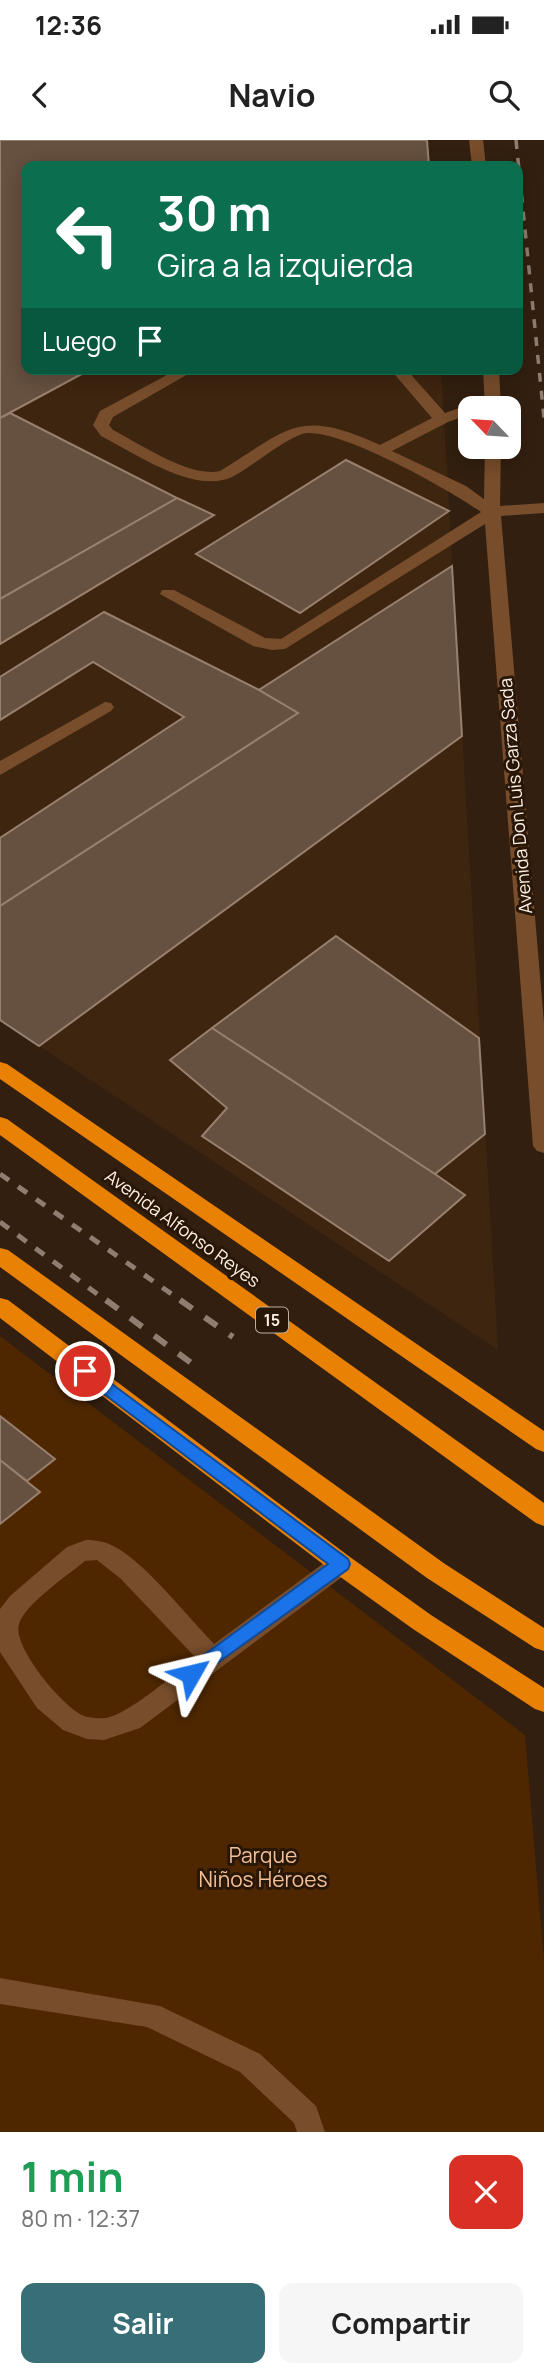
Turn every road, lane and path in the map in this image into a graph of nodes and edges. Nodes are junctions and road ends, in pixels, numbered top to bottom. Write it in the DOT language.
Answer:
graph roads {
  1 [pos="476,140"];
  2 [pos="478,161"];
  3 [pos="179,375"];
  4 [pos="402,375"];
  5 [pos="491,375"];
  6 [pos="492,396"];
  7 [pos="458,413"];
  8 [pos="442,419"];
  9 [pos="380,451"];
  10 [pos="493,459"];
  11 [pos="544,508"];
  12 [pos="492,512"];
  13 [pos="168,594"];
  14 [pos="104,707"];
  15 [pos="0,769"];
  16 [pos="0,1069"];
  17 [pos="0,1124"];
  18 [pos="544,1146"];
  19 [pos="0,1255"];
  20 [pos="0,1306"];
  21 [pos="544,1443"];
  22 [pos="544,1516"];
  23 [pos="341,1564"];
  24 [pos="544,1641"];
  25 [pos="212,1659"];
  26 [pos="544,1700"];
  27 [pos="0,1991"];
  28 [pos="311,2132"];
  1 -- 2 [label="street"];
  3 -- 9 [label="street"];
  4 -- 8 [label="street"];
  5 -- 6 [label="street"];
  7 -- 8 [label="street"];
  8 -- 9 [label="street"];
  9 -- 12 [label="street"];
  10 -- 12 [label="street, Avenida Don Luis Garza Sada"];
  11 -- 12 [label="street"];
  12 -- 13 [label="street"];
  12 -- 18 [label="street, Avenida Don Luis Garza Sada"];
  14 -- 15 [label="street"];
  16 -- 21 [label="highway"];
  17 -- 22 [label="highway, Avenida Alfonso Reyes / 15"];
  19 -- 24 [label="highway"];
  20 -- 23 [label="highway"];
  23 -- 25 [label="street"];
  23 -- 26 [label="highway"];
  25 -- 25 [label="street"];
  27 -- 28 [label="street"];
}
